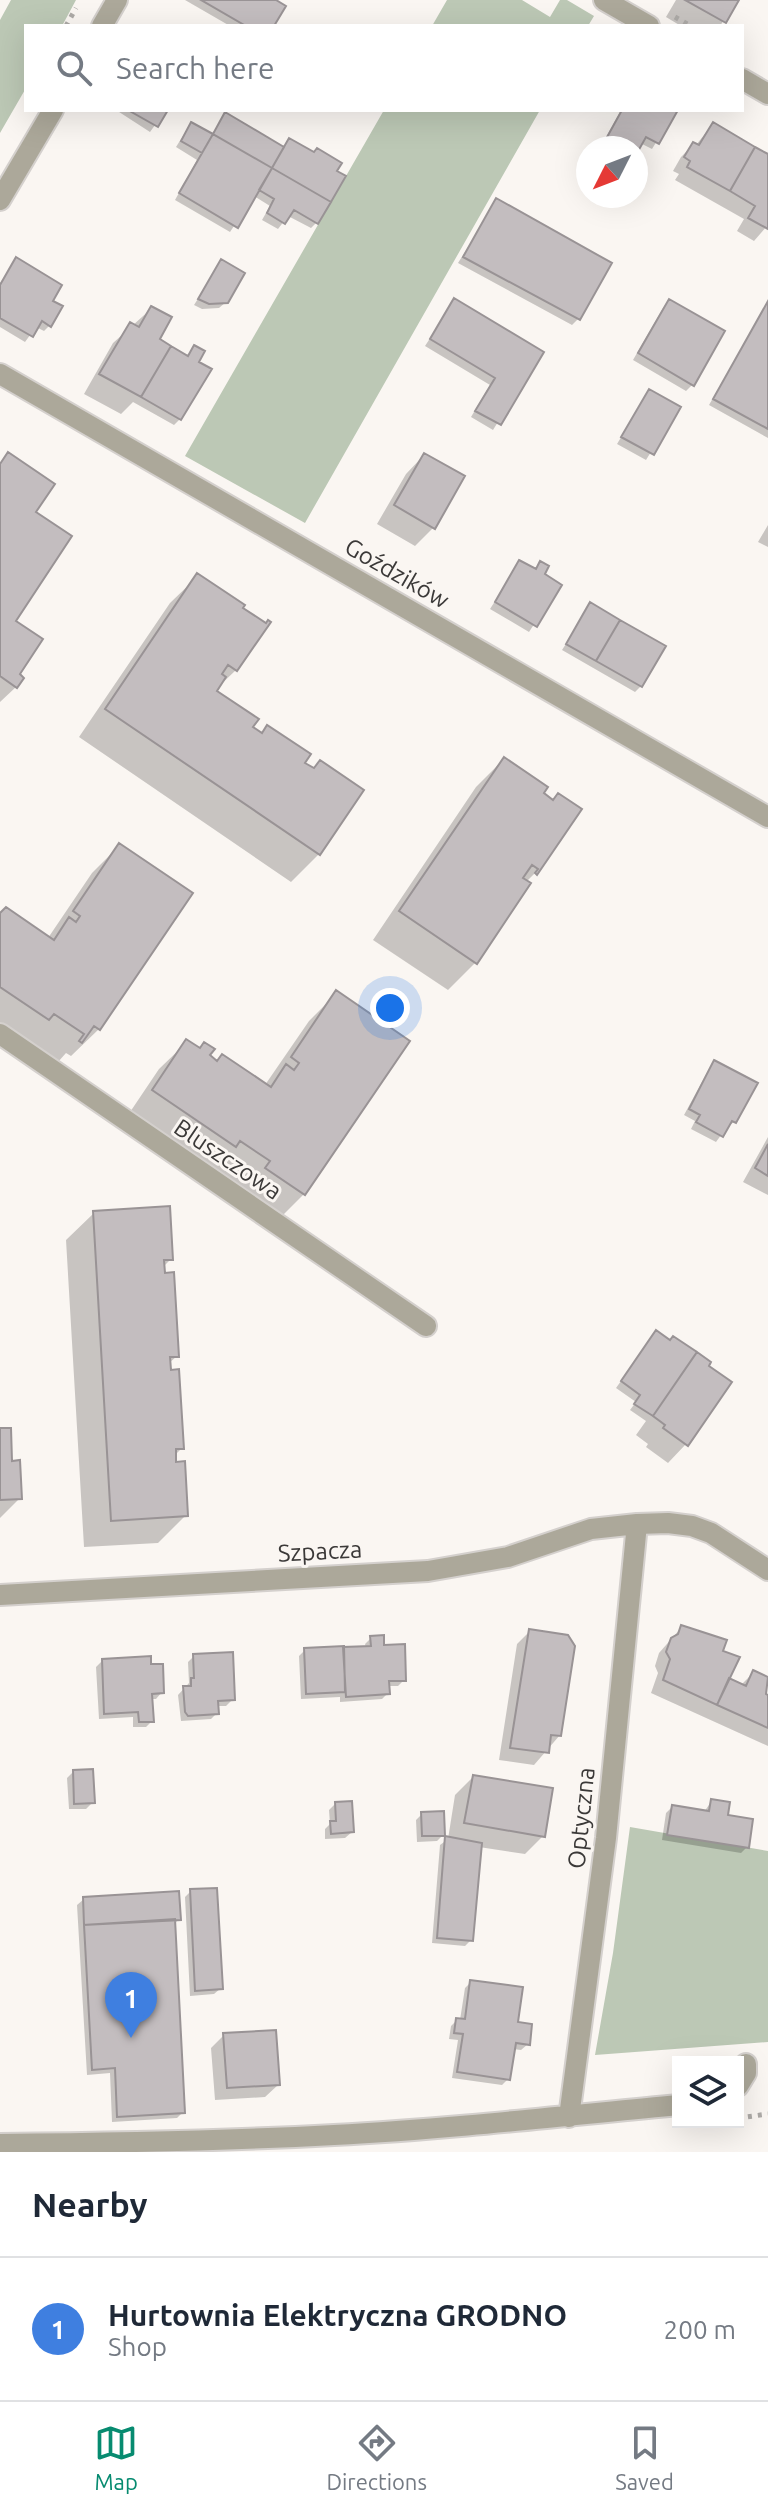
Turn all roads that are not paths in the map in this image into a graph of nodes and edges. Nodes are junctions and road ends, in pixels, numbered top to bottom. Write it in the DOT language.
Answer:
graph roads {
  1 [pos="117,0"];
  2 [pos="604,0"];
  3 [pos="103,24"];
  4 [pos="646,24"];
  5 [pos="744,80"];
  6 [pos="768,94"];
  7 [pos="52,112"];
  8 [pos="0,200"];
  9 [pos="0,374"];
  10 [pos="768,817"];
  11 [pos="0,1034"];
  12 [pos="426,1326"];
  13 [pos="637,1524"];
  14 [pos="768,1570"];
  15 [pos="0,1595"];
  16 [pos="746,2064"];
  17 [pos="744,2076"];
  18 [pos="672,2106"];
  19 [pos="569,2117"];
  20 [pos="0,2144"];
  1 -- 3 [label="street"];
  2 -- 4 [label="street"];
  5 -- 6 [label="street"];
  7 -- 8 [label="street"];
  9 -- 10 [label="street, Goździków"];
  11 -- 12 [label="street, Bluszczowa"];
  13 -- 14 [label="street"];
  13 -- 15 [label="street, Szpacza"];
  13 -- 19 [label="street, Optyczna"];
  16 -- 17 [label="street"];
  18 -- 19 [label="street"];
  19 -- 20 [label="street"];
}
